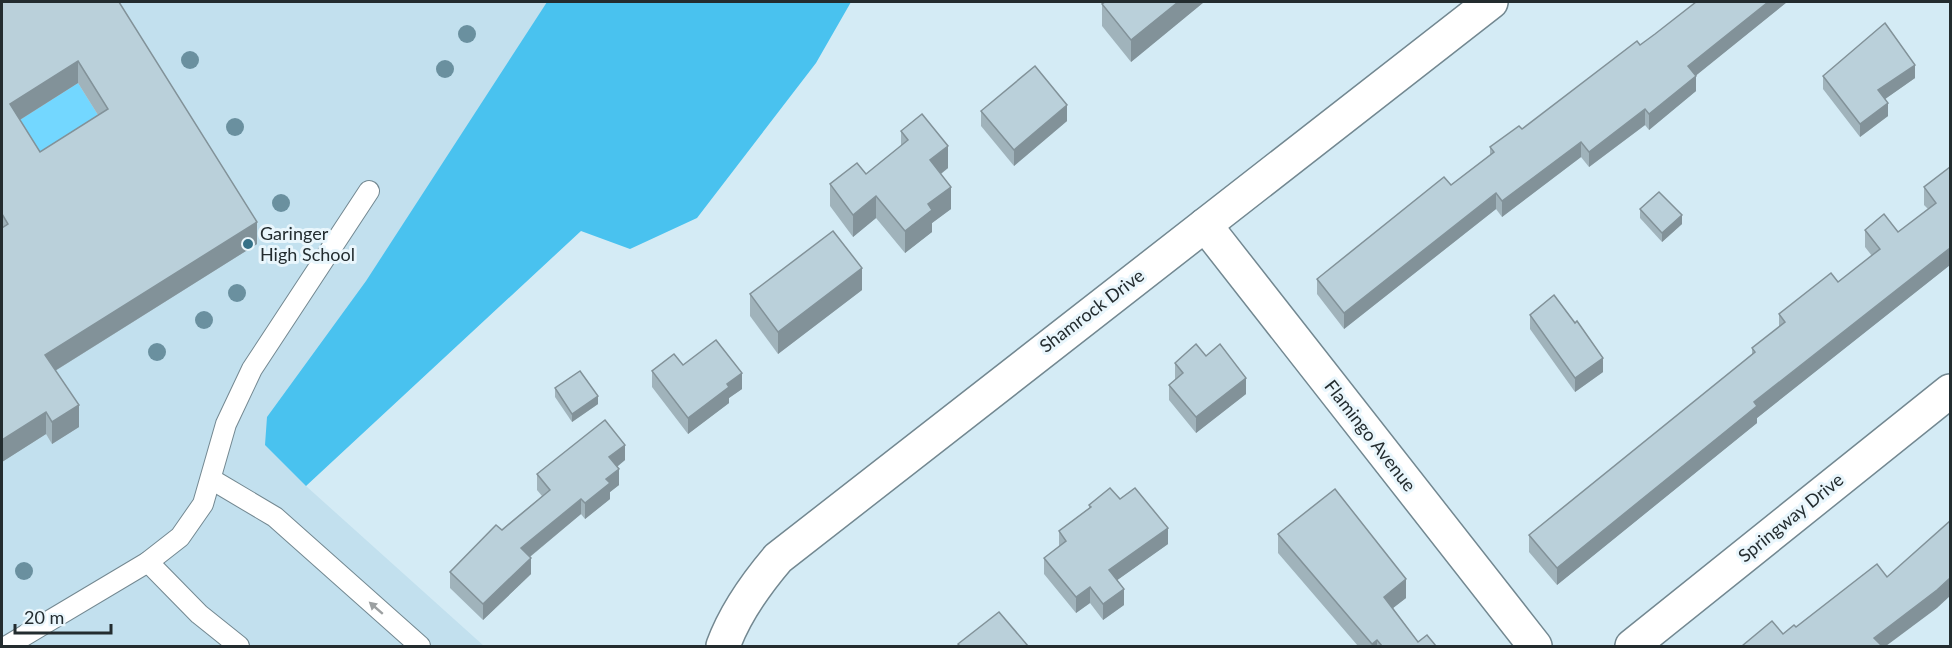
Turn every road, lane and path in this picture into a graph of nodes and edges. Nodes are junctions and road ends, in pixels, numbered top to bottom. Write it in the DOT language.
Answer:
graph roads {
  1 [pos="1491,2"];
  2 [pos="369,191"];
  3 [pos="1205,225"];
  4 [pos="1950,391"];
  5 [pos="211,478"];
  6 [pos="148,562"];
  7 [pos="7,646"];
  8 [pos="239,646"];
  9 [pos="420,646"];
  10 [pos="723,646"];
  11 [pos="1536,646"];
  12 [pos="1632,646"];
  1 -- 3 [label="street, Shamrock Drive"];
  2 -- 5 [label="lane"];
  3 -- 10 [label="street, Shamrock Drive"];
  3 -- 11 [label="street, Flamingo Avenue"];
  4 -- 12 [label="street, Springway Drive"];
  5 -- 6 [label="lane"];
  9 -- 5 [label="lane, one-way"];
  6 -- 7 [label="lane"];
  6 -- 8 [label="lane"];
}
